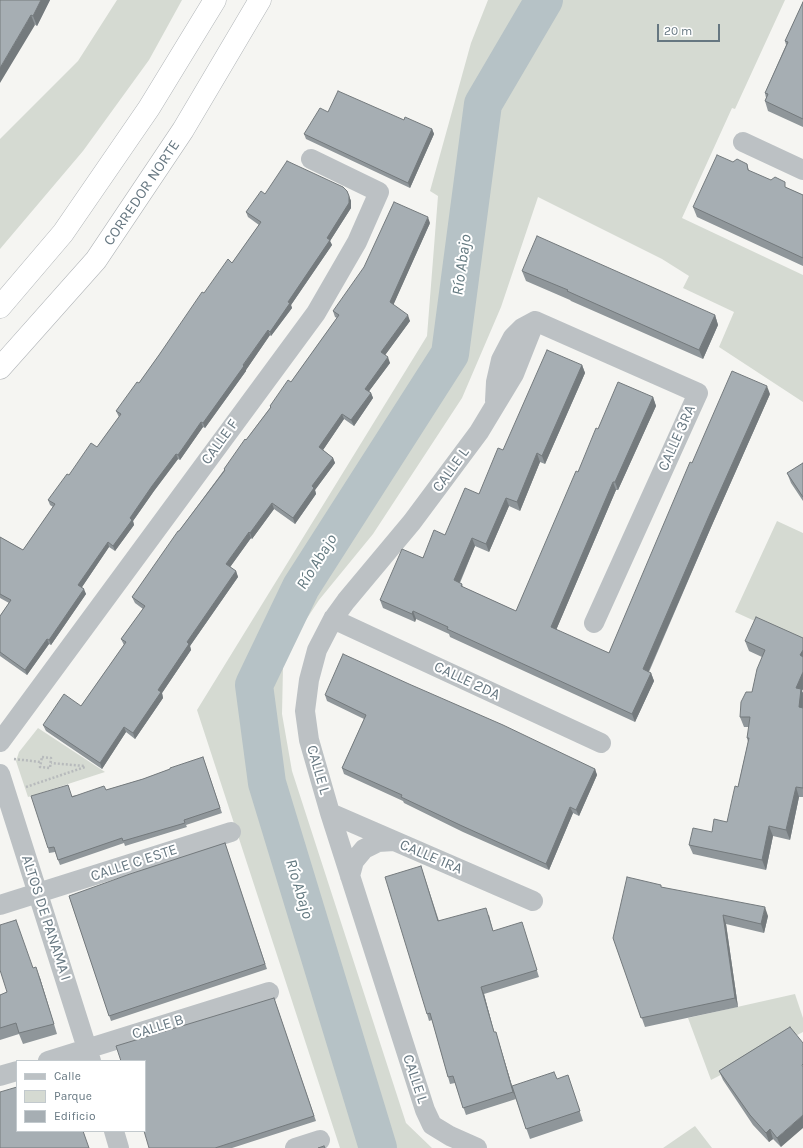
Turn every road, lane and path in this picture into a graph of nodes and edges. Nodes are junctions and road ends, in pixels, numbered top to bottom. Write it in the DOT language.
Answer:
graph roads {
  1 [pos="215,0"];
  2 [pos="260,0"];
  3 [pos="743,142"];
  4 [pos="311,159"];
  5 [pos="803,170"];
  6 [pos="0,307"];
  7 [pos="535,321"];
  8 [pos="0,368"];
  9 [pos="333,619"];
  10 [pos="594,623"];
  11 [pos="0,742"];
  12 [pos="602,743"];
  13 [pos="14,759"];
  14 [pos="41,762"];
  15 [pos="51,763"];
  16 [pos="0,774"];
  17 [pos="22,788"];
  18 [pos="330,812"];
  19 [pos="231,832"];
  20 [pos="394,841"];
  21 [pos="350,876"];
  22 [pos="38,893"];
  23 [pos="533,901"];
  24 [pos="0,905"];
  25 [pos="269,992"];
  26 [pos="89,1055"];
  27 [pos="55,1060"];
  28 [pos="16,1070"];
  29 [pos="0,1076"];
  30 [pos="114,1132"];
  31 [pos="320,1140"];
  32 [pos="119,1148"];
  33 [pos="295,1148"];
  34 [pos="478,1148"];
  1 -- 6 [label="highway"];
  2 -- 8 [label="highway, CORREDOR NORTE"];
  3 -- 5 [label="street"];
  4 -- 11 [label="street, CALLE F"];
  7 -- 9 [label="street, CALLE L"];
  7 -- 10 [label="street, CALLE 3RA"];
  9 -- 12 [label="street, CALLE 2DA"];
  9 -- 18 [label="street, CALLE L"];
  13 -- 14 [label="path"];
  14 -- 15 [label="path"];
  14 -- 15 [label="path"];
  15 -- 17 [label="path"];
  16 -- 22 [label="street, ALTOS DE PANAMA I"];
  18 -- 20 [label="street, CALLE 1RA"];
  18 -- 21 [label="street, CALLE L"];
  19 -- 22 [label="street, CALLE C ESTE"];
  20 -- 21 [label="street"];
  20 -- 23 [label="street, CALLE 1RA"];
  21 -- 34 [label="street, CALLE L"];
  22 -- 24 [label="street, CALLE C ESTE"];
  22 -- 26 [label="street, ALTOS DE PANAMA I"];
  25 -- 26 [label="street, CALLE B"];
  26 -- 27 [label="street, CALLE B"];
  28 -- 29 [label="street"];
  30 -- 32 [label="street"];
  31 -- 33 [label="street"];
}
